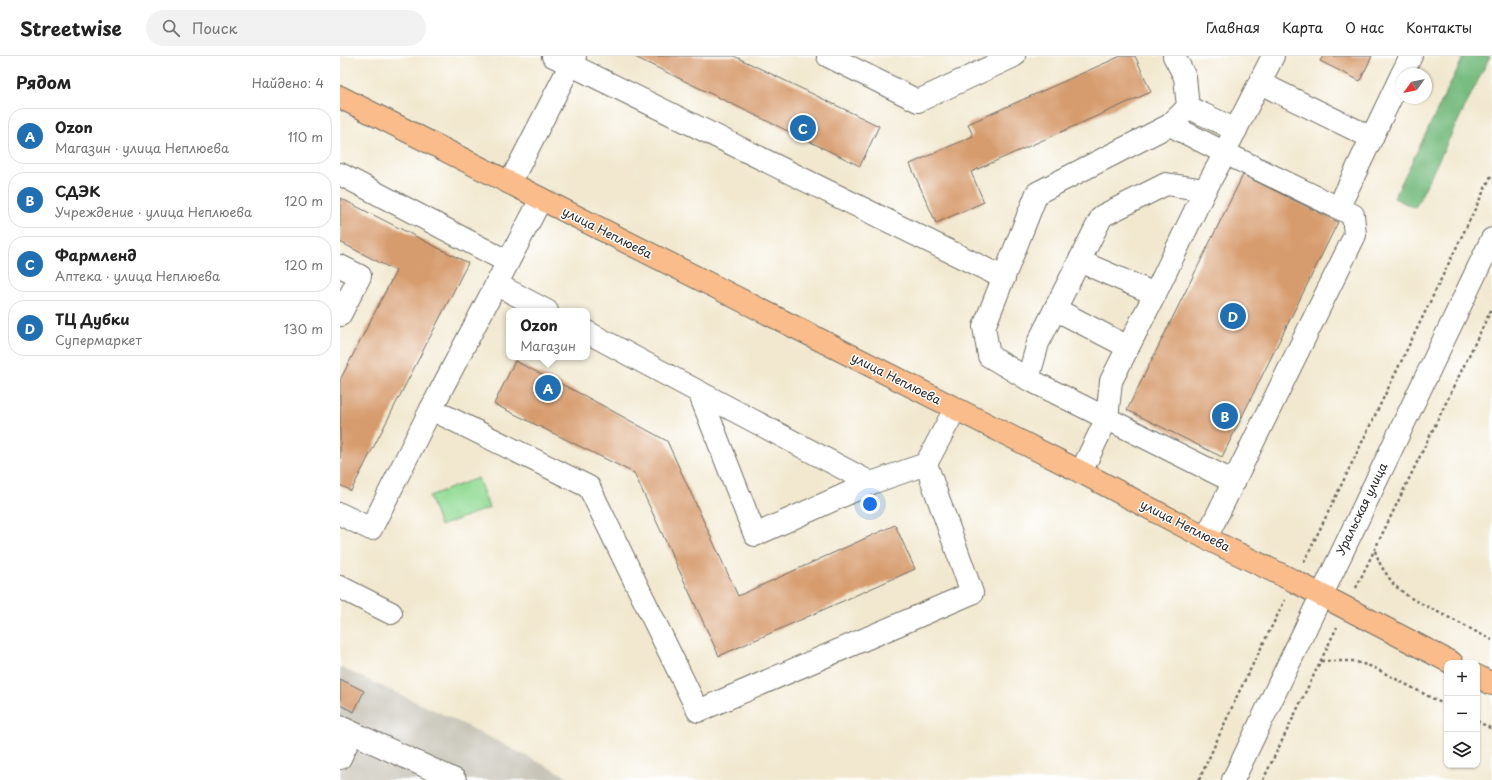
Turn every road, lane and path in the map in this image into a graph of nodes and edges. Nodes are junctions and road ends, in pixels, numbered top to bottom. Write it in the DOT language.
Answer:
graph roads {
  1 [pos="828,56"];
  2 [pos="1014,56"];
  3 [pos="1174,56"];
  4 [pos="1273,56"];
  5 [pos="1411,56"];
  6 [pos="566,59"];
  7 [pos="1405,68"];
  8 [pos="1260,83"];
  9 [pos="1396,87"];
  10 [pos="340,97"];
  11 [pos="1188,107"];
  12 [pos="1170,125"];
  13 [pos="1372,138"];
  14 [pos="1230,141"];
  15 [pos="340,174"];
  16 [pos="1492,174"];
  17 [pos="510,183"];
  18 [pos="1205,190"];
  19 [pos="1344,196"];
  20 [pos="541,199"];
  21 [pos="1492,239"];
  22 [pos="1080,261"];
  23 [pos="508,262"];
  24 [pos="340,266"];
  25 [pos="1004,278"];
  26 [pos="496,284"];
  27 [pos="1155,294"];
  28 [pos="541,308"];
  29 [pos="1492,308"];
  30 [pos="1055,310"];
  31 [pos="340,316"];
  32 [pos="590,334"];
  33 [pos="1128,347"];
  34 [pos="1028,379"];
  35 [pos="700,392"];
  36 [pos="431,409"];
  37 [pos="955,409"];
  38 [pos="1107,418"];
  39 [pos="926,464"];
  40 [pos="1080,472"];
  41 [pos="1234,482"];
  42 [pos="871,483"];
  43 [pos="340,514"];
  44 [pos="1206,538"];
  45 [pos="1374,551"];
  46 [pos="1294,582"];
  47 [pos="340,587"];
  48 [pos="1320,595"];
  49 [pos="1347,608"];
  50 [pos="390,613"];
  51 [pos="1492,640"];
  52 [pos="1446,660"];
  53 [pos="1321,661"];
  54 [pos="1480,678"];
  55 [pos="1492,684"];
  56 [pos="1444,704"];
  57 [pos="1480,723"];
  58 [pos="1492,729"];
  59 [pos="346,730"];
  60 [pos="340,758"];
  61 [pos="455,780"];
  62 [pos="1198,780"];
  63 [pos="1233,780"];
  64 [pos="1263,780"];
  1 -- 2 [label="street"];
  3 -- 11 [label="street"];
  4 -- 8 [label="street"];
  5 -- 7 [label="street"];
  6 -- 17 [label="street"];
  6 -- 25 [label="street"];
  8 -- 13 [label="street"];
  8 -- 14 [label="street"];
  9 -- 13 [label="street"];
  10 -- 17 [label="main road, улица Неплюева"];
  11 -- 12 [label="street"];
  11 -- 14 [label="street"];
  12 -- 14 [label="street"];
  12 -- 25 [label="street"];
  13 -- 19 [label="street"];
  14 -- 18 [label="street"];
  14 -- 41 [label="street"];
  15 -- 23 [label="street"];
  16 -- 46 [label="path"];
  17 -- 20 [label="main road, улица Неплюева"];
  18 -- 22 [label="street"];
  18 -- 27 [label="street"];
  20 -- 23 [label="street"];
  20 -- 37 [label="main road, улица Неплюева"];
  21 -- 48 [label="street, Уральская улица"];
  22 -- 27 [label="street"];
  22 -- 30 [label="street"];
  23 -- 26 [label="street"];
  24 -- 31 [label="street"];
  25 -- 34 [label="street"];
  26 -- 28 [label="street"];
  26 -- 36 [label="street"];
  27 -- 33 [label="street"];
  29 -- 45 [label="path"];
  30 -- 33 [label="street"];
  30 -- 34 [label="street"];
  32 -- 35 [label="street"];
  33 -- 38 [label="street"];
  34 -- 38 [label="street"];
  35 -- 42 [label="street"];
  35 -- 42 [label="street"];
  36 -- 39 [label="street"];
  36 -- 43 [label="street"];
  37 -- 39 [label="street"];
  37 -- 40 [label="main road, улица Неплюева"];
  38 -- 40 [label="street"];
  38 -- 41 [label="street"];
  39 -- 42 [label="street"];
  40 -- 44 [label="main road, улица Неплюева"];
  41 -- 44 [label="street"];
  44 -- 46 [label="main road, улица Неплюева"];
  45 -- 49 [label="path"];
  45 -- 51 [label="path"];
  46 -- 48 [label="main road, улица Неплюева"];
  46 -- 62 [label="path"];
  47 -- 50 [label="street"];
  48 -- 49 [label="main road, улица Неплюева"];
  48 -- 63 [label="street, Уральская улица"];
  49 -- 52 [label="main road, улица Неплюева"];
  49 -- 53 [label="path"];
  53 -- 56 [label="path"];
  53 -- 64 [label="path"];
  54 -- 55 [label="main road"];
  57 -- 58 [label="path"];
  59 -- 60 [label="street"];
  59 -- 61 [label="street"];
}
